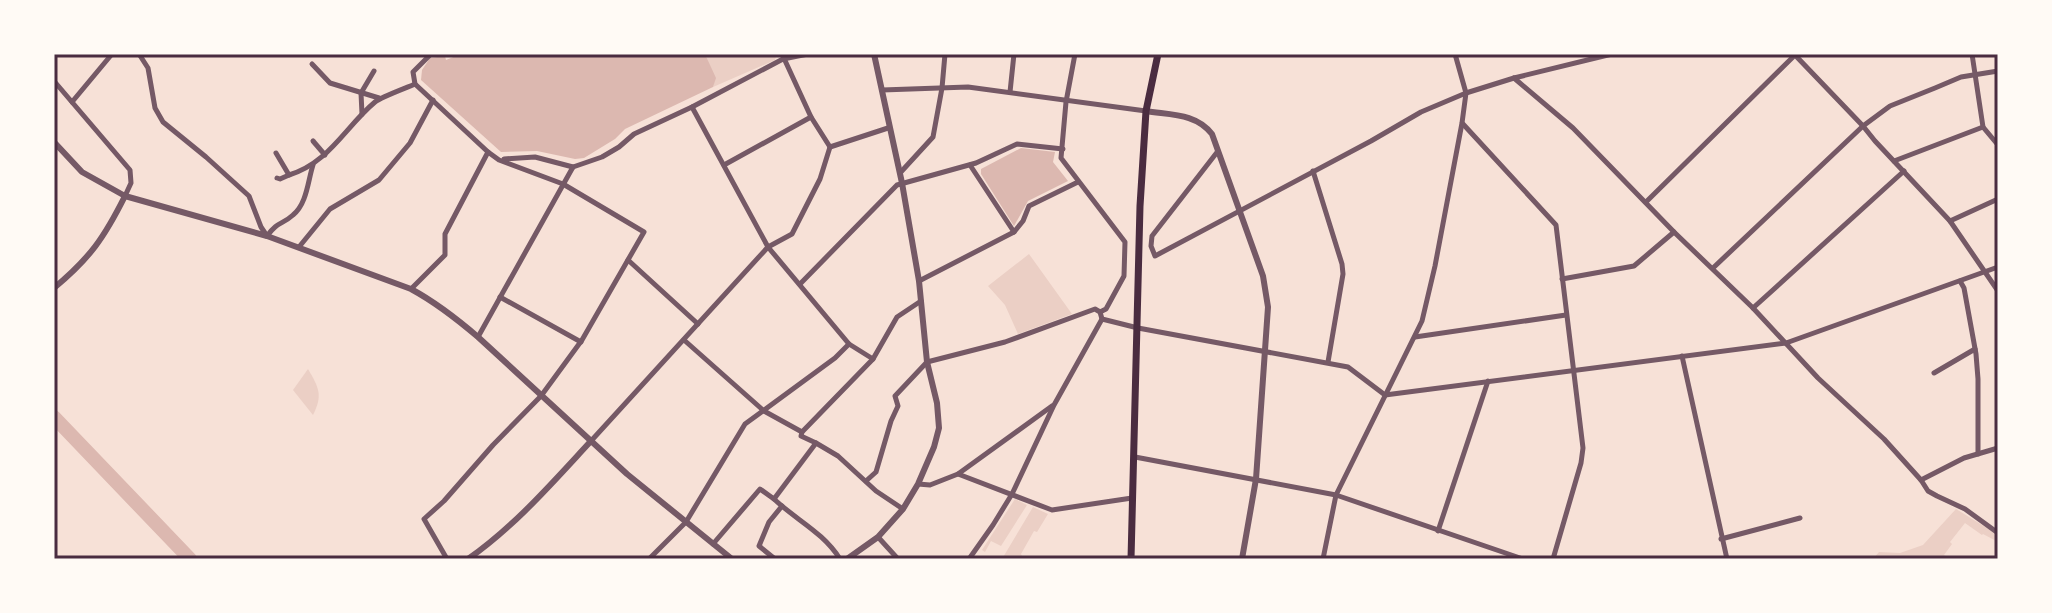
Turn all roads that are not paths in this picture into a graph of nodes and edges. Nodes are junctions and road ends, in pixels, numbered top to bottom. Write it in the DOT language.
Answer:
graph roads {
  1 [pos="112,54"];
  2 [pos="139,54"];
  3 [pos="431,54"];
  4 [pos="808,54"];
  5 [pos="874,54"];
  6 [pos="945,54"];
  7 [pos="1014,54"];
  8 [pos="1075,54"];
  9 [pos="1158,54"];
  10 [pos="1455,54"];
  11 [pos="1612,54"];
  12 [pos="1972,54"];
  13 [pos="1794,55"];
  14 [pos="782,57"];
  15 [pos="1591,57"];
  16 [pos="312,64"];
  17 [pos="374,71"];
  18 [pos="1998,71"];
  19 [pos="1975,74"];
  20 [pos="1514,78"];
  21 [pos="54,81"];
  22 [pos="415,84"];
  23 [pos="942,88"];
  24 [pos="882,90"];
  25 [pos="1010,92"];
  26 [pos="361,93"];
  27 [pos="1466,93"];
  28 [pos="379,98"];
  29 [pos="433,100"];
  30 [pos="72,102"];
  31 [pos="1066,102"];
  32 [pos="692,107"];
  33 [pos="1146,111"];
  34 [pos="362,115"];
  35 [pos="811,117"];
  36 [pos="1462,123"];
  37 [pos="1863,126"];
  38 [pos="1983,127"];
  39 [pos="888,128"];
  40 [pos="313,141"];
  41 [pos="54,142"];
  42 [pos="1998,145"];
  43 [pos="830,147"];
  44 [pos="1063,149"];
  45 [pos="1218,150"];
  46 [pos="488,152"];
  47 [pos="276,153"];
  48 [pos="325,155"];
  49 [pos="499,160"];
  50 [pos="1894,161"];
  51 [pos="313,165"];
  52 [pos="724,165"];
  53 [pos="970,165"];
  54 [pos="573,167"];
  55 [pos="1313,171"];
  56 [pos="1904,171"];
  57 [pos="899,174"];
  58 [pos="289,175"];
  59 [pos="277,178"];
  60 [pos="1078,182"];
  61 [pos="902,183"];
  62 [pos="563,184"];
  63 [pos="125,196"];
  64 [pos="1998,199"];
  65 [pos="1646,202"];
  66 [pos="1240,210"];
  67 [pos="1950,221"];
  68 [pos="1014,232"];
  69 [pos="1674,232"];
  70 [pos="267,236"];
  71 [pos="299,247"];
  72 [pos="768,247"];
  73 [pos="628,260"];
  74 [pos="1998,267"];
  75 [pos="1713,268"];
  76 [pos="1984,271"];
  77 [pos="1562,279"];
  78 [pos="919,281"];
  79 [pos="1960,281"];
  80 [pos="801,283"];
  81 [pos="54,288"];
  82 [pos="411,289"];
  83 [pos="1998,291"];
  84 [pos="500,297"];
  85 [pos="921,301"];
  86 [pos="1753,308"];
  87 [pos="1566,315"];
  88 [pos="1101,316"];
  89 [pos="698,324"];
  90 [pos="1138,328"];
  91 [pos="478,337"];
  92 [pos="1414,337"];
  93 [pos="684,340"];
  94 [pos="581,342"];
  95 [pos="1786,343"];
  96 [pos="849,344"];
  97 [pos="1975,349"];
  98 [pos="1266,351"];
  99 [pos="1682,356"];
  100 [pos="873,359"];
  101 [pos="927,362"];
  102 [pos="1328,362"];
  103 [pos="1572,371"];
  104 [pos="1934,373"];
  105 [pos="1488,381"];
  106 [pos="1385,395"];
  107 [pos="541,396"];
  108 [pos="1054,405"];
  109 [pos="764,411"];
  110 [pos="802,432"];
  111 [pos="591,441"];
  112 [pos="816,443"];
  113 [pos="1998,448"];
  114 [pos="1978,454"];
  115 [pos="1135,457"];
  116 [pos="958,474"];
  117 [pos="1256,479"];
  118 [pos="1921,480"];
  119 [pos="866,481"];
  120 [pos="918,484"];
  121 [pos="1012,494"];
  122 [pos="1336,495"];
  123 [pos="1133,498"];
  124 [pos="774,499"];
  125 [pos="782,506"];
  126 [pos="903,509"];
  127 [pos="1800,518"];
  128 [pos="686,522"];
  129 [pos="1438,531"];
  130 [pos="1998,533"];
  131 [pos="878,537"];
  132 [pos="1721,539"];
  133 [pos="713,544"];
  134 [pos="447,559"];
  135 [pos="468,559"];
  136 [pos="649,559"];
  137 [pos="732,559"];
  138 [pos="775,559"];
  139 [pos="840,559"];
  140 [pos="847,559"];
  141 [pos="898,559"];
  142 [pos="969,559"];
  143 [pos="1131,559"];
  144 [pos="1242,559"];
  145 [pos="1323,559"];
  146 [pos="1523,559"];
  147 [pos="1553,559"];
  148 [pos="1727,559"];
  1 -- 30 [label="street"];
  2 -- 70 [label="street"];
  3 -- 22 [label="street"];
  4 -- 14 [label="street"];
  5 -- 24 [label="street"];
  6 -- 23 [label="street"];
  7 -- 25 [label="street"];
  8 -- 31 [label="street"];
  9 -- 33 [label="main road"];
  10 -- 27 [label="street"];
  11 -- 15 [label="street"];
  12 -- 19 [label="street"];
  13 -- 37 [label="street"];
  13 -- 65 [label="street"];
  14 -- 32 [label="street"];
  14 -- 35 [label="street"];
  15 -- 20 [label="street"];
  16 -- 26 [label="street"];
  17 -- 26 [label="street"];
  18 -- 19 [label="street"];
  19 -- 37 [label="street"];
  19 -- 38 [label="street"];
  20 -- 27 [label="street"];
  20 -- 65 [label="street"];
  21 -- 30 [label="street"];
  22 -- 28 [label="street"];
  22 -- 29 [label="street"];
  23 -- 24 [label="street"];
  23 -- 25 [label="street"];
  23 -- 57 [label="street"];
  24 -- 39 [label="street"];
  25 -- 31 [label="street"];
  26 -- 28 [label="street"];
  26 -- 34 [label="street"];
  27 -- 36 [label="street"];
  27 -- 55 [label="street"];
  28 -- 34 [label="street"];
  29 -- 46 [label="street"];
  29 -- 71 [label="street"];
  30 -- 63 [label="street"];
  31 -- 33 [label="street"];
  31 -- 44 [label="street"];
  32 -- 52 [label="street"];
  32 -- 54 [label="street"];
  33 -- 45 [label="street"];
  33 -- 90 [label="main road"];
  34 -- 48 [label="street"];
  35 -- 43 [label="street"];
  35 -- 52 [label="street"];
  36 -- 77 [label="street"];
  36 -- 92 [label="street"];
  37 -- 50 [label="street"];
  37 -- 75 [label="street"];
  38 -- 42 [label="street"];
  38 -- 50 [label="street"];
  39 -- 43 [label="street"];
  39 -- 57 [label="street"];
  40 -- 48 [label="street"];
  41 -- 63 [label="street"];
  43 -- 72 [label="street"];
  44 -- 53 [label="street"];
  44 -- 60 [label="street"];
  45 -- 66 [label="street"];
  45 -- 66 [label="street"];
  46 -- 49 [label="street"];
  46 -- 82 [label="street"];
  47 -- 58 [label="street"];
  48 -- 51 [label="street"];
  49 -- 54 [label="street"];
  49 -- 62 [label="street"];
  50 -- 56 [label="street"];
  51 -- 58 [label="street"];
  51 -- 70 [label="street"];
  52 -- 72 [label="street"];
  53 -- 61 [label="street"];
  53 -- 68 [label="street"];
  54 -- 62 [label="street"];
  55 -- 66 [label="street"];
  55 -- 102 [label="street"];
  56 -- 67 [label="street"];
  56 -- 86 [label="street"];
  57 -- 61 [label="street"];
  58 -- 59 [label="street"];
  60 -- 68 [label="street"];
  60 -- 88 [label="street"];
  61 -- 78 [label="street"];
  61 -- 80 [label="street"];
  62 -- 73 [label="street"];
  62 -- 84 [label="street"];
  63 -- 70 [label="street"];
  63 -- 81 [label="street"];
  64 -- 67 [label="street"];
  65 -- 69 [label="street"];
  66 -- 98 [label="street"];
  67 -- 76 [label="street"];
  68 -- 78 [label="street"];
  69 -- 75 [label="street"];
  69 -- 77 [label="street"];
  70 -- 71 [label="street"];
  71 -- 82 [label="street"];
  72 -- 80 [label="street"];
  72 -- 89 [label="street"];
  73 -- 89 [label="street"];
  73 -- 94 [label="street"];
  74 -- 76 [label="street"];
  75 -- 86 [label="street"];
  76 -- 79 [label="street"];
  76 -- 83 [label="street"];
  77 -- 87 [label="street"];
  78 -- 85 [label="street"];
  79 -- 95 [label="street"];
  79 -- 97 [label="street"];
  80 -- 96 [label="street"];
  82 -- 91 [label="street"];
  84 -- 91 [label="street"];
  84 -- 94 [label="street"];
  85 -- 100 [label="street"];
  85 -- 101 [label="street"];
  86 -- 95 [label="street"];
  87 -- 92 [label="street"];
  87 -- 103 [label="street"];
  88 -- 90 [label="street"];
  88 -- 101 [label="street"];
  88 -- 108 [label="street"];
  89 -- 93 [label="street"];
  90 -- 98 [label="street"];
  90 -- 115 [label="main road"];
  91 -- 107 [label="street"];
  92 -- 106 [label="street"];
  93 -- 109 [label="street"];
  93 -- 111 [label="street"];
  94 -- 107 [label="street"];
  95 -- 99 [label="street"];
  95 -- 118 [label="street"];
  96 -- 100 [label="street"];
  96 -- 109 [label="street"];
  97 -- 104 [label="street"];
  97 -- 114 [label="street"];
  98 -- 102 [label="street"];
  98 -- 117 [label="street"];
  99 -- 103 [label="street"];
  99 -- 132 [label="street"];
  100 -- 110 [label="street"];
  101 -- 119 [label="street"];
  101 -- 120 [label="street"];
  102 -- 106 [label="street"];
  103 -- 105 [label="street"];
  103 -- 147 [label="street"];
  105 -- 106 [label="street"];
  105 -- 129 [label="street"];
  106 -- 122 [label="street"];
  107 -- 111 [label="street"];
  107 -- 134 [label="street"];
  108 -- 116 [label="street"];
  108 -- 121 [label="street"];
  109 -- 110 [label="street"];
  109 -- 128 [label="street"];
  110 -- 112 [label="street"];
  111 -- 128 [label="street"];
  111 -- 135 [label="street"];
  112 -- 119 [label="street"];
  112 -- 124 [label="street"];
  113 -- 114 [label="street"];
  114 -- 118 [label="street"];
  115 -- 117 [label="street"];
  115 -- 123 [label="main road"];
  116 -- 120 [label="street"];
  116 -- 121 [label="street"];
  117 -- 122 [label="street"];
  117 -- 144 [label="street"];
  118 -- 130 [label="street"];
  119 -- 126 [label="street"];
  120 -- 126 [label="street"];
  121 -- 123 [label="street"];
  121 -- 142 [label="street"];
  122 -- 129 [label="street"];
  122 -- 145 [label="street"];
  123 -- 143 [label="main road"];
  124 -- 125 [label="street"];
  124 -- 133 [label="street"];
  125 -- 138 [label="street"];
  125 -- 139 [label="street"];
  126 -- 131 [label="street"];
  127 -- 132 [label="street"];
  128 -- 133 [label="street"];
  128 -- 136 [label="street"];
  129 -- 146 [label="street"];
  131 -- 140 [label="street"];
  131 -- 141 [label="street"];
  132 -- 148 [label="street"];
  133 -- 137 [label="street"];
}
